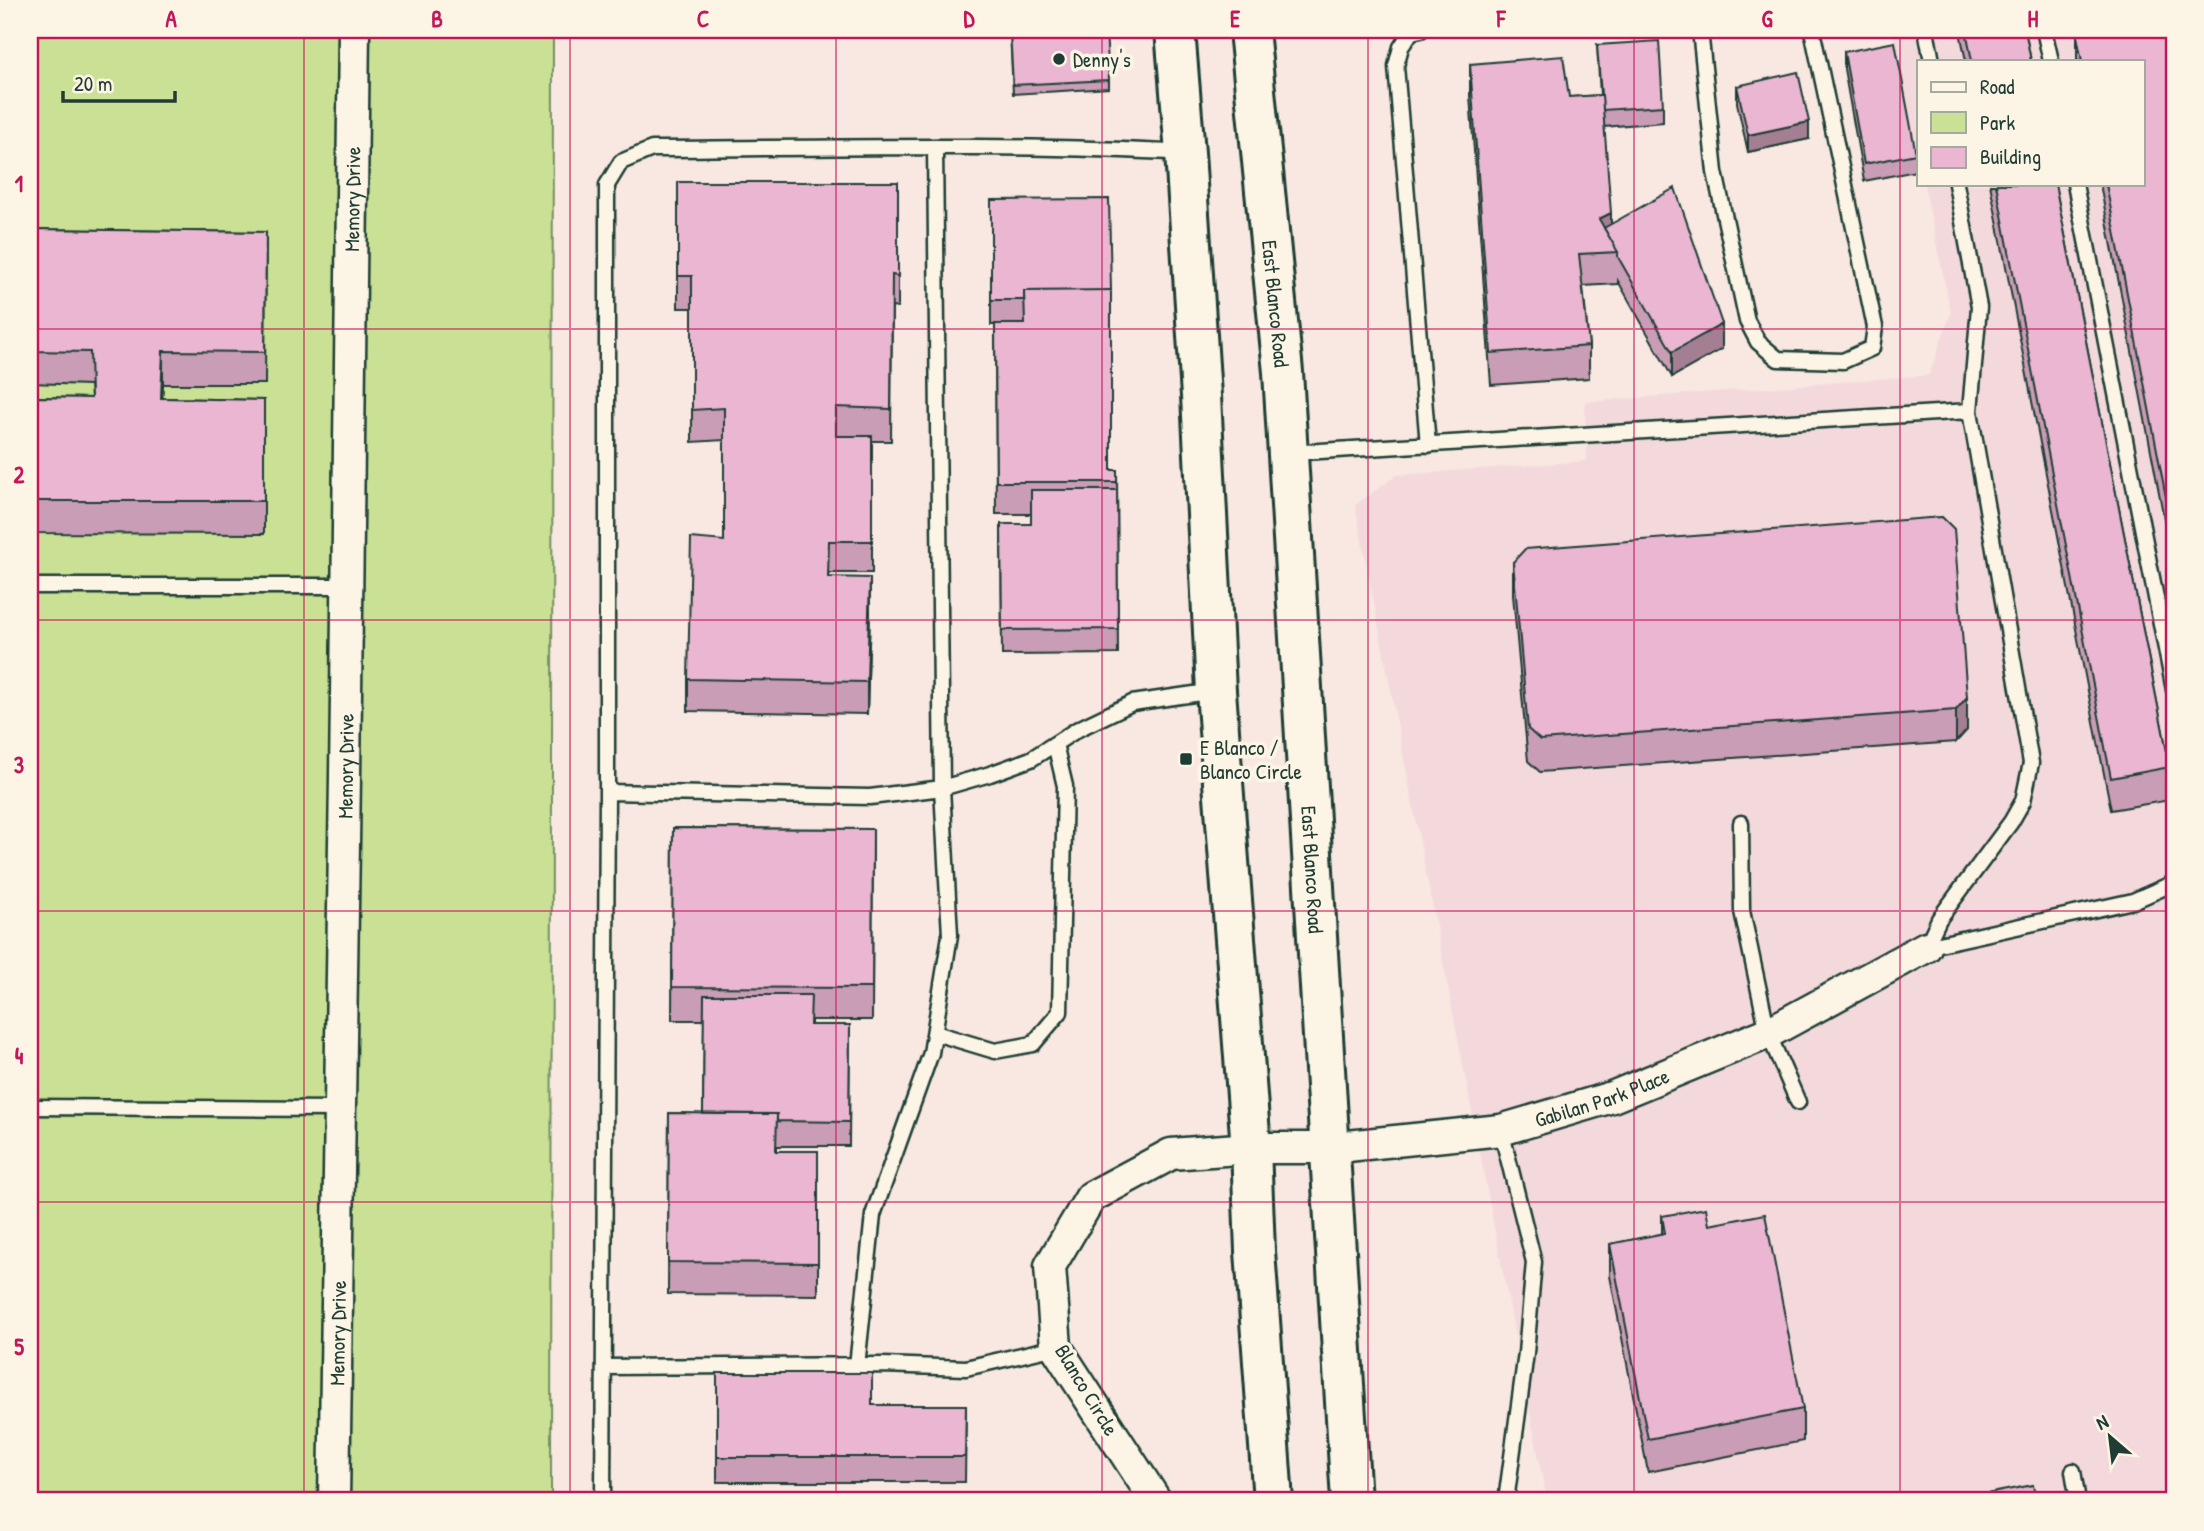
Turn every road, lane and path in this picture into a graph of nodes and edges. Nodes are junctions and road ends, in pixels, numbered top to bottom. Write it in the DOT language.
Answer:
graph roads {
  1 [pos="354,30"];
  2 [pos="1175,30"];
  3 [pos="1249,30"];
  4 [pos="1421,30"];
  5 [pos="1700,30"];
  6 [pos="1812,30"];
  7 [pos="1926,30"];
  8 [pos="2044,30"];
  9 [pos="1932,60"];
  10 [pos="2050,60"];
  11 [pos="935,147"];
  12 [pos="1185,153"];
  13 [pos="1956,186"];
  14 [pos="2075,186"];
  15 [pos="1970,411"];
  16 [pos="1428,446"];
  17 [pos="1287,453"];
  18 [pos="30,586"];
  19 [pos="346,586"];
  20 [pos="2174,690"];
  21 [pos="1216,691"];
  22 [pos="1055,744"];
  23 [pos="942,788"];
  24 [pos="607,793"];
  25 [pos="1741,823"];
  26 [pos="2174,883"];
  27 [pos="1926,947"];
  28 [pos="934,1033"];
  29 [pos="1768,1033"];
  30 [pos="1798,1102"];
  31 [pos="30,1107"];
  32 [pos="342,1109"];
  33 [pos="1501,1130"];
  34 [pos="1251,1148"];
  35 [pos="1328,1148"];
  36 [pos="1056,1347"];
  37 [pos="856,1366"];
  38 [pos="605,1367"];
  39 [pos="2073,1471"];
  40 [pos="334,1501"];
  41 [pos="603,1501"];
  42 [pos="1154,1501"];
  43 [pos="1273,1501"];
  44 [pos="1351,1501"];
  45 [pos="1506,1501"];
  46 [pos="2078,1501"];
  1 -- 19 [label="street, Memory Drive"];
  2 -- 12 [label="highway"];
  3 -- 17 [label="highway, East Blanco Road"];
  4 -- 16 [label="lane"];
  5 -- 6 [label="lane"];
  7 -- 9 [label="lane"];
  8 -- 10 [label="lane"];
  11 -- 12 [label="lane"];
  11 -- 23 [label="lane"];
  11 -- 24 [label="lane"];
  12 -- 21 [label="highway"];
  13 -- 15 [label="lane"];
  14 -- 20 [label="lane"];
  15 -- 16 [label="lane"];
  15 -- 27 [label="lane"];
  16 -- 17 [label="lane"];
  17 -- 35 [label="highway, East Blanco Road"];
  18 -- 19 [label="lane"];
  19 -- 32 [label="street, Memory Drive"];
  21 -- 22 [label="lane"];
  21 -- 34 [label="highway"];
  22 -- 23 [label="lane"];
  22 -- 28 [label="lane"];
  23 -- 24 [label="lane"];
  23 -- 28 [label="lane"];
  24 -- 38 [label="lane"];
  25 -- 29 [label="lane"];
  26 -- 27 [label="lane"];
  27 -- 29 [label="street, Gabilan Park Place"];
  28 -- 37 [label="lane"];
  29 -- 30 [label="lane"];
  29 -- 33 [label="street, Gabilan Park Place"];
  31 -- 32 [label="lane"];
  32 -- 40 [label="street, Memory Drive"];
  33 -- 35 [label="street, Gabilan Park Place"];
  33 -- 45 [label="lane"];
  34 -- 35 [label="street, Gabilan Park Place"];
  34 -- 36 [label="street, Blanco Circle"];
  34 -- 43 [label="highway"];
  35 -- 44 [label="highway, East Blanco Road"];
  36 -- 37 [label="lane"];
  36 -- 42 [label="street, Blanco Circle"];
  37 -- 38 [label="lane"];
  38 -- 41 [label="lane"];
  39 -- 46 [label="lane"];
}
